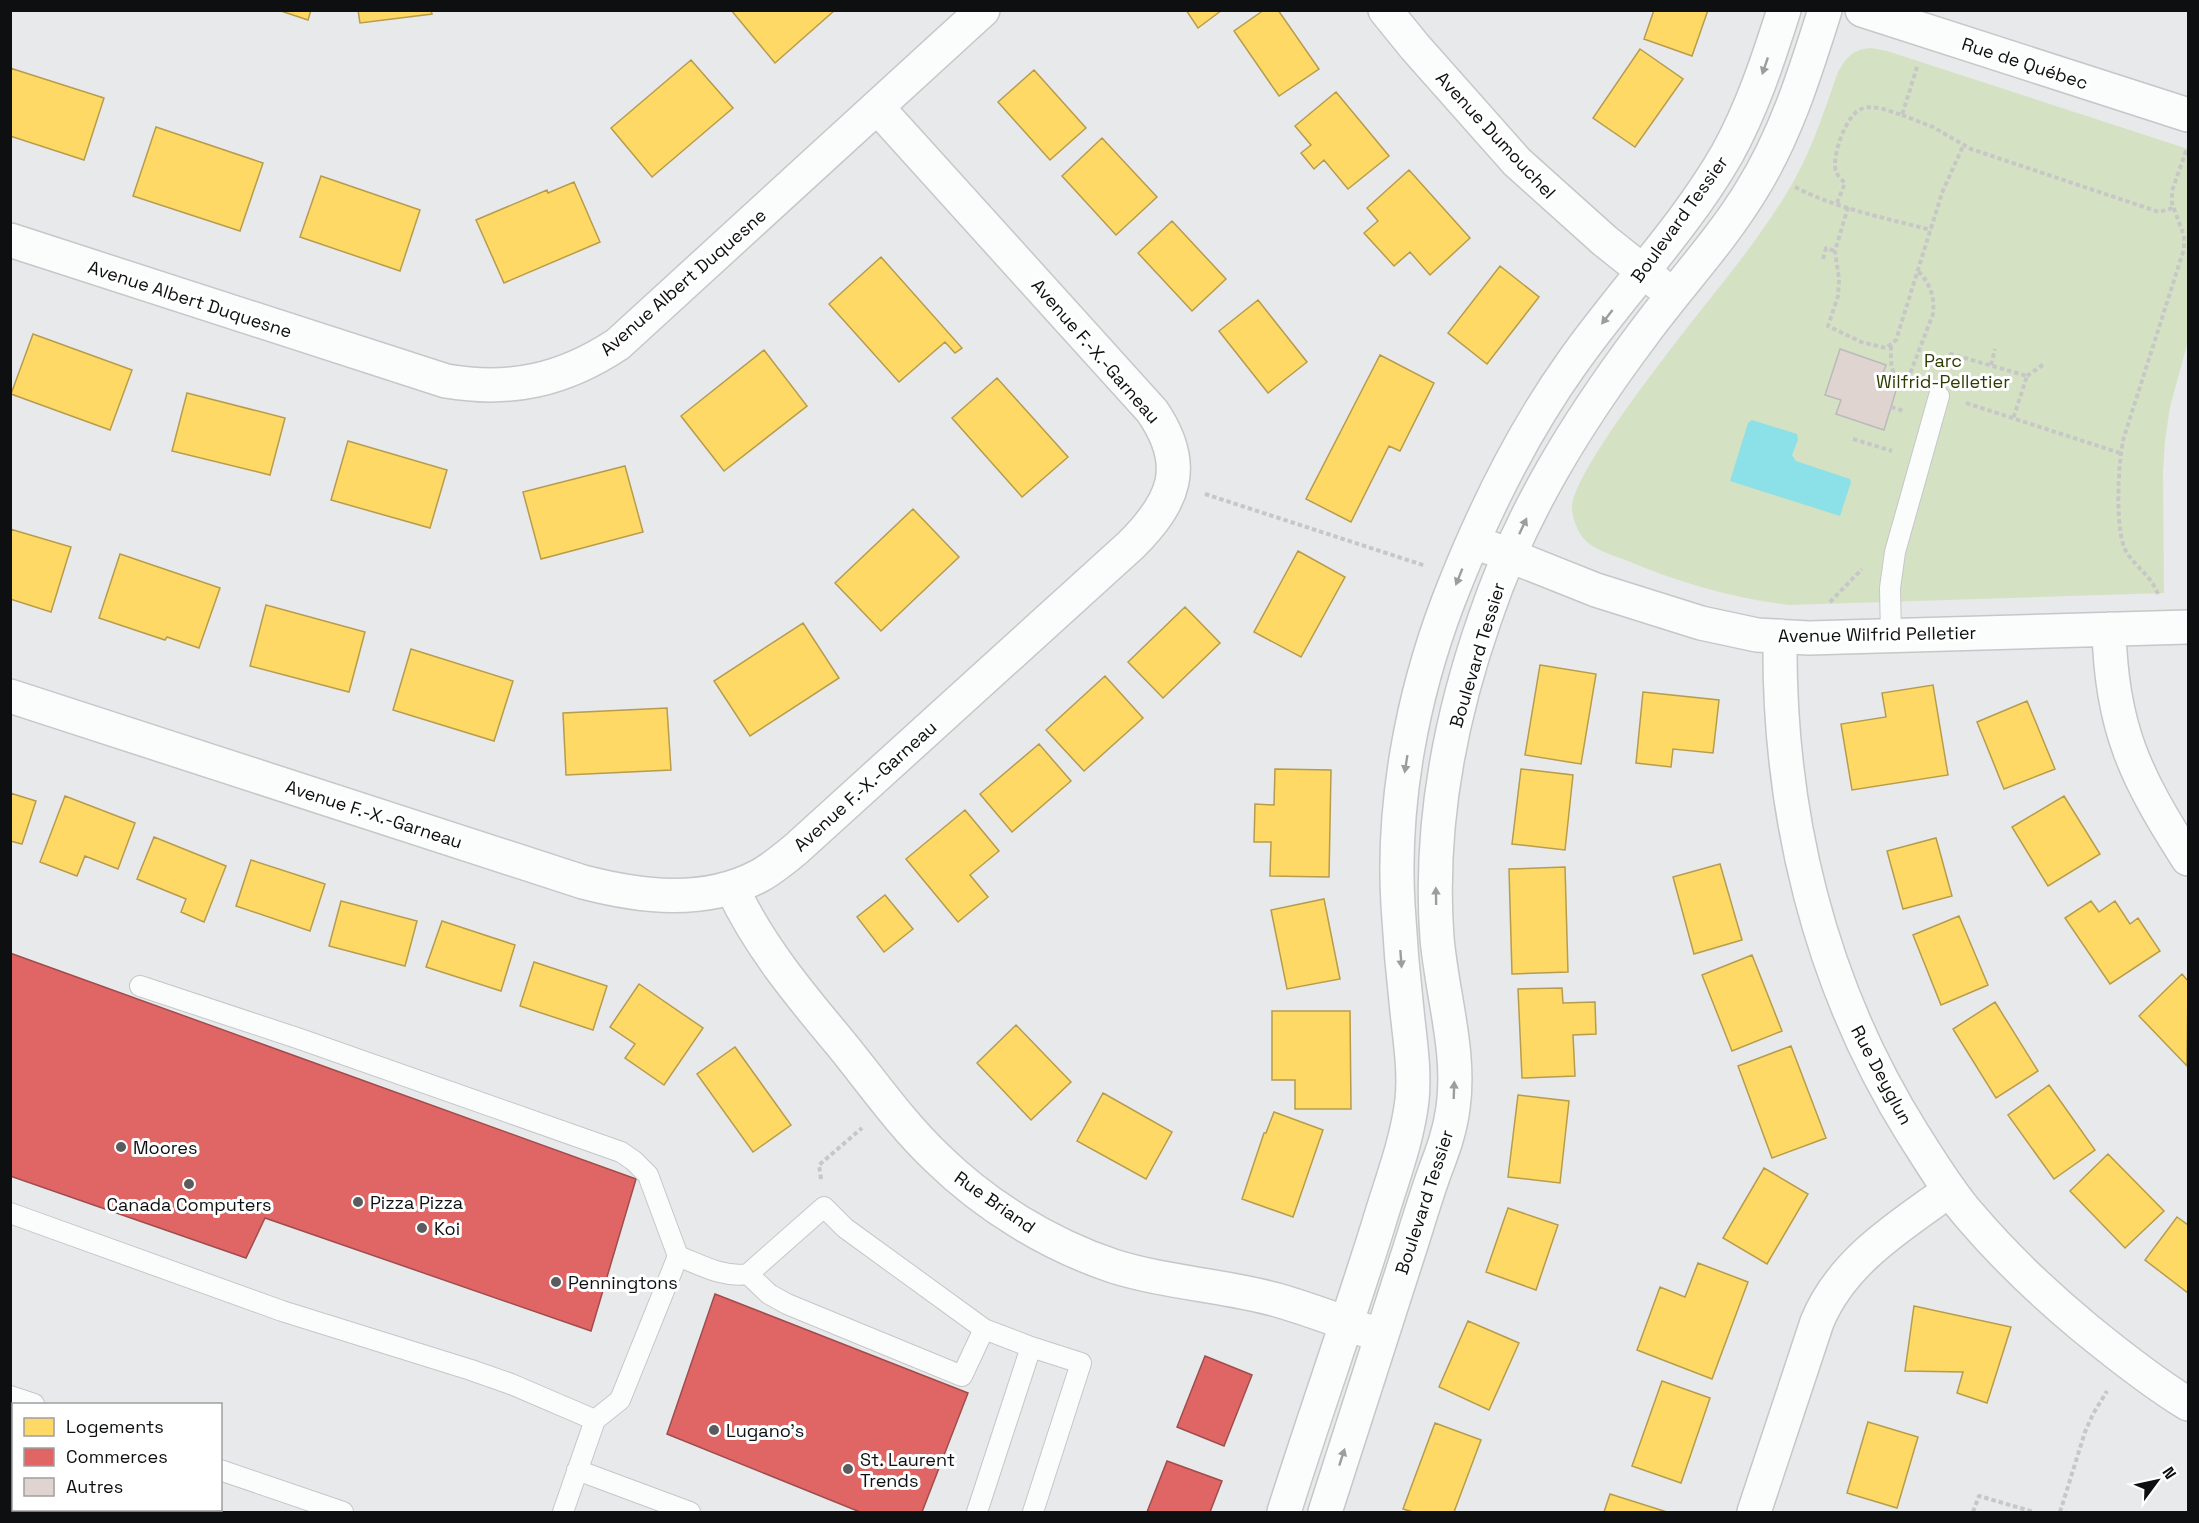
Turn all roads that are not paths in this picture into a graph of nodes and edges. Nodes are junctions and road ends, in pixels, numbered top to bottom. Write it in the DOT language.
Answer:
graph roads {
  1 [pos="984,10"];
  2 [pos="1385,10"];
  3 [pos="1784,10"];
  4 [pos="1825,10"];
  5 [pos="1862,10"];
  6 [pos="877,107"];
  7 [pos="2188,122"];
  8 [pos="10,240"];
  9 [pos="1642,271"];
  10 [pos="1673,294"];
  11 [pos="1939,396"];
  12 [pos="1474,541"];
  13 [pos="1509,556"];
  14 [pos="2188,627"];
  15 [pos="2109,629"];
  16 [pos="1780,636"];
  17 [pos="1891,636"];
  18 [pos="10,696"];
  19 [pos="2188,859"];
  20 [pos="732,888"];
  21 [pos="140,986"];
  22 [pos="1950,1190"];
  23 [pos="10,1213"];
  24 [pos="678,1256"];
  25 [pos="748,1274"];
  26 [pos="1348,1324"];
  27 [pos="984,1329"];
  28 [pos="1381,1335"];
  29 [pos="1032,1347"];
  30 [pos="10,1396"];
  31 [pos="31,1403"];
  32 [pos="2188,1404"];
  33 [pos="594,1420"];
  34 [pos="578,1470"];
  35 [pos="222,1471"];
  36 [pos="343,1512"];
  37 [pos="563,1512"];
  38 [pos="690,1512"];
  39 [pos="977,1512"];
  40 [pos="1033,1512"];
  41 [pos="1284,1512"];
  42 [pos="1325,1512"];
  43 [pos="1754,1512"];
  1 -- 6 [label="street, Avenue Albert Duquesne"];
  2 -- 9 [label="street, Avenue Dumouchel"];
  3 -- 9 [label="street, Boulevard Tessier, one-way"];
  4 -- 10 [label="street, Boulevard Tessier"];
  5 -- 7 [label="street, Rue de Québec"];
  6 -- 8 [label="street, Avenue Albert Duquesne"];
  6 -- 20 [label="street, Avenue F.-X.-Garneau"];
  9 -- 10 [label="street, Avenue Dumouchel"];
  9 -- 12 [label="street, Boulevard Tessier, one-way"];
  13 -- 10 [label="street, Boulevard Tessier, one-way"];
  11 -- 17 [label="lane"];
  12 -- 13 [label="street, Avenue Wilfrid Pelletier"];
  12 -- 26 [label="street, Boulevard Tessier, one-way"];
  13 -- 16 [label="street, Avenue Wilfrid Pelletier"];
  28 -- 13 [label="street, Boulevard Tessier, one-way"];
  14 -- 15 [label="street, Avenue Wilfrid Pelletier"];
  15 -- 17 [label="street, Avenue Wilfrid Pelletier"];
  15 -- 19 [label="street"];
  16 -- 17 [label="street, Avenue Wilfrid Pelletier"];
  16 -- 22 [label="street, Rue Deyglun"];
  18 -- 20 [label="street, Avenue F.-X.-Garneau"];
  20 -- 26 [label="street, Rue Briand"];
  21 -- 24 [label="lane"];
  22 -- 32 [label="street, Rue Deyglun"];
  22 -- 43 [label="street"];
  23 -- 33 [label="lane"];
  24 -- 25 [label="lane"];
  24 -- 33 [label="lane"];
  25 -- 27 [label="lane"];
  25 -- 27 [label="lane"];
  26 -- 28 [label="street, Rue Briand"];
  26 -- 41 [label="street, Boulevard Tessier"];
  27 -- 29 [label="lane"];
  42 -- 28 [label="street, Boulevard Tessier, one-way"];
  29 -- 39 [label="lane"];
  29 -- 40 [label="lane"];
  30 -- 31 [label="lane"];
  33 -- 34 [label="lane"];
  34 -- 37 [label="lane"];
  34 -- 38 [label="lane"];
  35 -- 36 [label="lane"];
}
